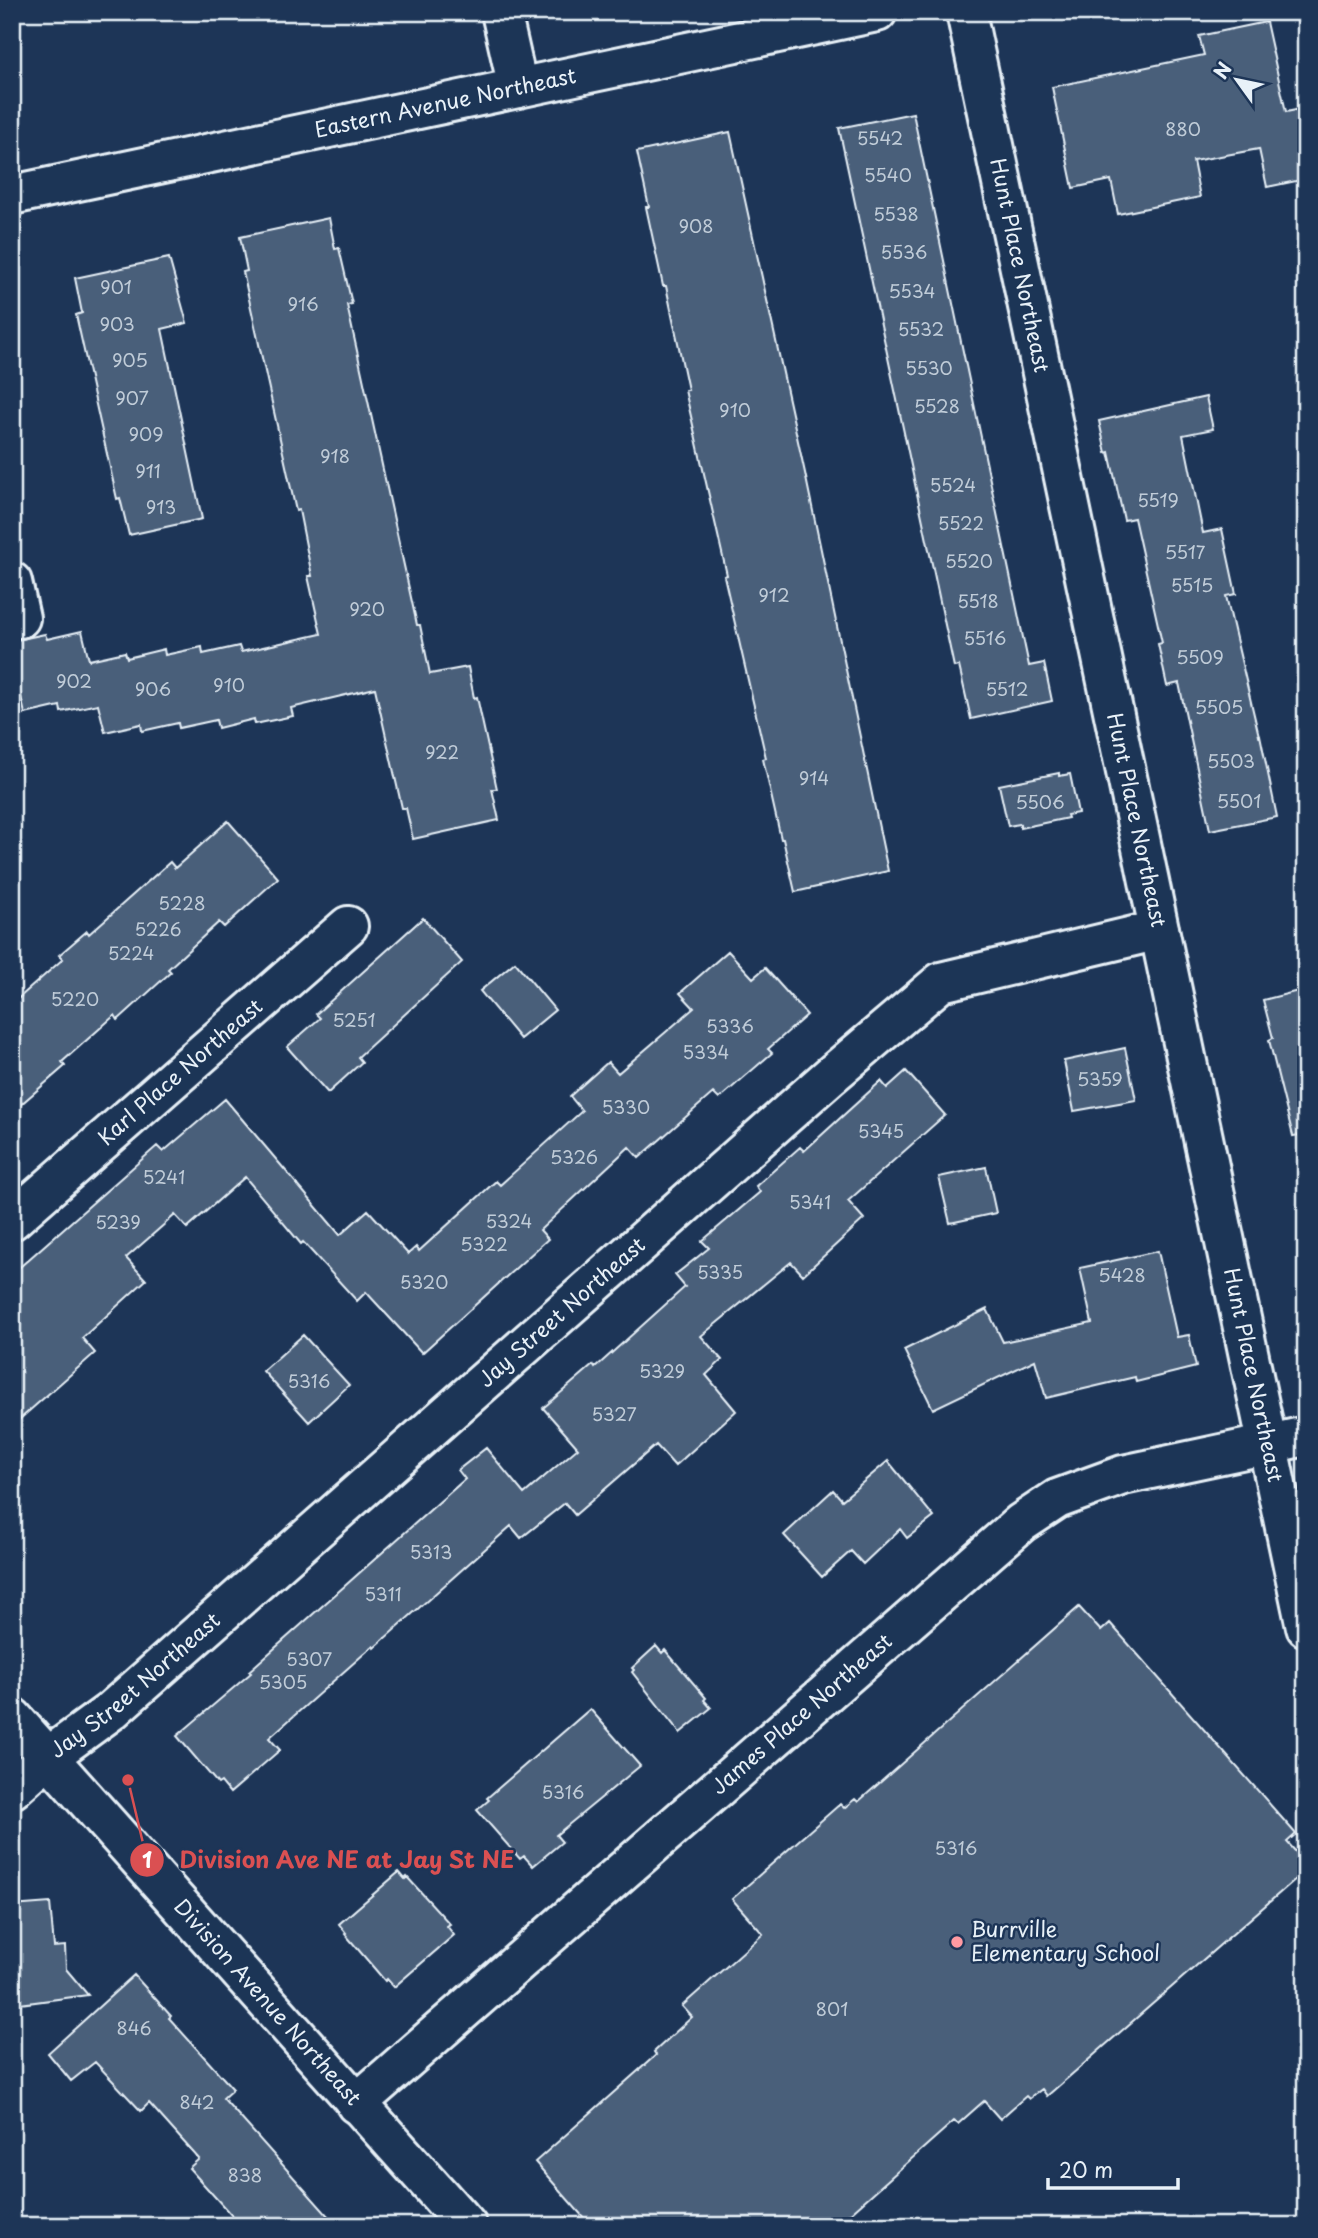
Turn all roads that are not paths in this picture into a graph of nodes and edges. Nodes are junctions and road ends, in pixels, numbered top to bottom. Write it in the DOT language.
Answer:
graph roads {
  1 [pos="502,12"];
  2 [pos="877,12"];
  3 [pos="967,12"];
  4 [pos="518,88"];
  5 [pos="12,195"];
  6 [pos="348,926"];
  7 [pos="1159,930"];
  8 [pos="12,1220"];
  9 [pos="1306,1436"];
  10 [pos="1267,1444"];
  11 [pos="1306,1627"];
  12 [pos="12,1717"];
  13 [pos="48,1758"];
  14 [pos="12,1789"];
  15 [pos="356,2104"];
  16 [pos="467,2226"];
  1 -- 4 [label="street"];
  2 -- 4 [label="street, Eastern Avenue Northeast"];
  3 -- 7 [label="street, Hunt Place Northeast"];
  4 -- 5 [label="street, Eastern Avenue Northeast"];
  6 -- 8 [label="street, Karl Place Northeast"];
  7 -- 10 [label="street, Hunt Place Northeast"];
  7 -- 13 [label="street, Jay Street Northeast"];
  9 -- 10 [label="street, James Place Northeast"];
  10 -- 11 [label="street, Hunt Place Northeast"];
  10 -- 15 [label="street, James Place Northeast"];
  12 -- 13 [label="street, Division Avenue Northeast"];
  13 -- 14 [label="street, Jay Street Northeast"];
  13 -- 15 [label="street, Division Avenue Northeast"];
  15 -- 16 [label="street, Division Avenue Northeast"];
}
